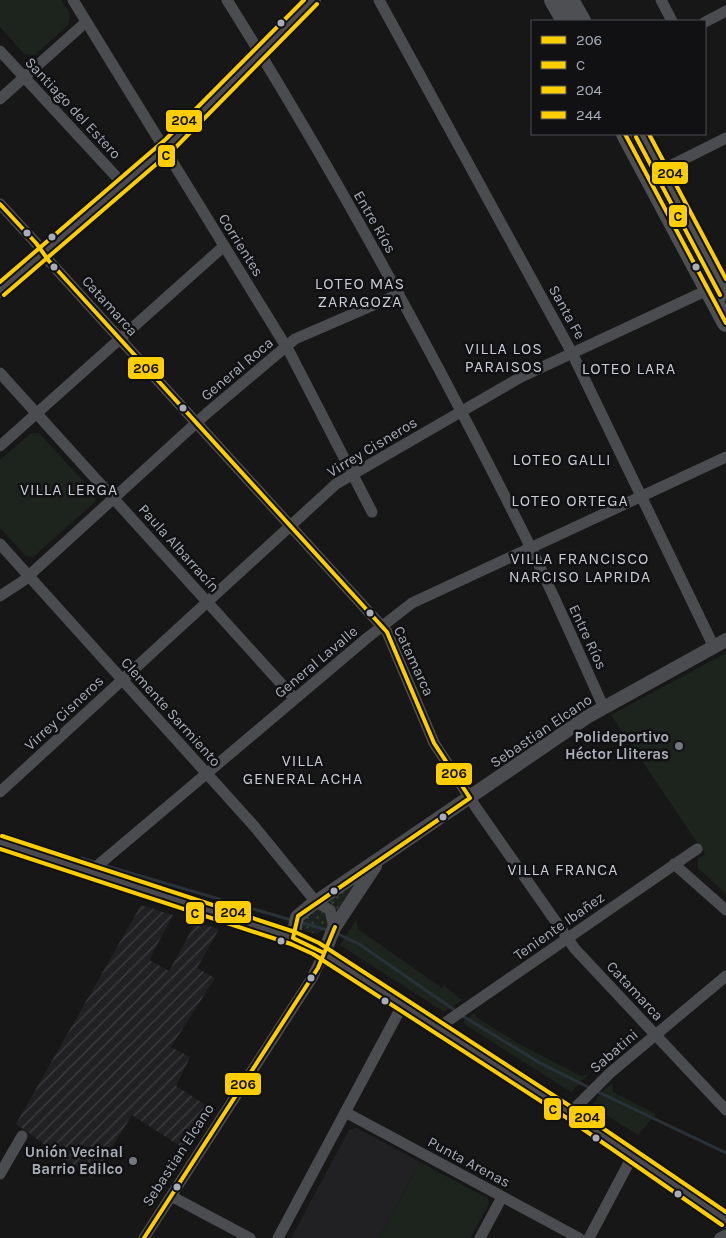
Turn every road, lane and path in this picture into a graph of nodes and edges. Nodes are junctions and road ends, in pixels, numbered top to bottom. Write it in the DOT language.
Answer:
graph roads {
  1 [pos="72,0"];
  2 [pos="227,0"];
  3 [pos="313,0"];
  4 [pos="379,0"];
  5 [pos="553,0"];
  6 [pos="570,0"];
  7 [pos="660,0"];
  8 [pos="726,11"];
  9 [pos="564,20"];
  10 [pos="581,20"];
  11 [pos="671,20"];
  12 [pos="706,21"];
  13 [pos="86,22"];
  14 [pos="0,51"];
  15 [pos="260,53"];
  16 [pos="24,77"];
  17 [pos="0,99"];
  18 [pos="626,135"];
  19 [pos="642,135"];
  20 [pos="726,138"];
  21 [pos="165,148"];
  22 [pos="655,173"];
  23 [pos="123,184"];
  24 [pos="0,204"];
  25 [pos="224,246"];
  26 [pos="43,253"];
  27 [pos="0,290"];
  28 [pos="719,293"];
  29 [pos="399,294"];
  30 [pos="726,324"];
  31 [pos="120,339"];
  32 [pos="286,347"];
  33 [pos="572,354"];
  34 [pos="0,372"];
  35 [pos="461,412"];
  36 [pos="37,413"];
  37 [pos="196,423"];
  38 [pos="0,446"];
  39 [pos="726,457"];
  40 [pos="352,474"];
  41 [pos="642,497"];
  42 [pos="114,498"];
  43 [pos="372,512"];
  44 [pos="290,526"];
  45 [pos="0,544"];
  46 [pos="530,548"];
  47 [pos="29,576"];
  48 [pos="0,596"];
  49 [pos="208,602"];
  50 [pos="382,627"];
  51 [pos="720,644"];
  52 [pos="122,680"];
  53 [pos="295,699"];
  54 [pos="604,708"];
  55 [pos="206,773"];
  56 [pos="0,792"];
  57 [pos="470,798"];
  58 [pos="0,842"];
  59 [pos="696,849"];
  60 [pos="380,859"];
  61 [pos="674,864"];
  62 [pos="90,872"];
  63 [pos="316,902"];
  64 [pos="726,910"];
  65 [pos="334,928"];
  66 [pos="293,938"];
  67 [pos="568,938"];
  68 [pos="324,953"];
  69 [pos="726,976"];
  70 [pos="403,1004"];
  71 [pos="439,1027"];
  72 [pos="655,1035"];
  73 [pos="726,1110"];
  74 [pos="345,1112"];
  75 [pos="570,1113"];
  76 [pos="22,1136"];
  77 [pos="633,1155"];
  78 [pos="0,1174"];
  79 [pos="171,1196"];
  80 [pos="502,1197"];
  81 [pos="726,1220"];
  82 [pos="726,1235"];
  83 [pos="144,1238"];
  84 [pos="250,1238"];
  85 [pos="278,1238"];
  86 [pos="480,1238"];
  87 [pos="579,1238"];
  88 [pos="589,1238"];
  89 [pos="720,1238"];
  1 -- 13 [label="street, Corrientes"];
  2 -- 15 [label="street, Entre Ríos"];
  3 -- 15 [label="main road"];
  4 -- 33 [label="street, Santa Fe"];
  5 -- 9 [label="main road"];
  6 -- 10 [label="main road"];
  7 -- 11 [label="street"];
  8 -- 12 [label="street"];
  13 -- 16 [label="street"];
  13 -- 21 [label="street, Corrientes"];
  14 -- 16 [label="street, Santiago del Estero"];
  15 -- 21 [label="main road"];
  15 -- 29 [label="street, Entre Ríos"];
  16 -- 17 [label="street"];
  16 -- 23 [label="street, Santiago del Estero"];
  18 -- 22 [label="main road"];
  19 -- 22 [label="main road"];
  20 -- 22 [label="street"];
  21 -- 23 [label="main road"];
  21 -- 25 [label="street, Corrientes"];
  22 -- 28 [label="main road"];
  23 -- 26 [label="main road"];
  24 -- 26 [label="street, Catamarca"];
  25 -- 31 [label="street"];
  25 -- 32 [label="street, Corrientes"];
  26 -- 27 [label="main road"];
  26 -- 31 [label="street, Catamarca"];
  28 -- 30 [label="main road"];
  28 -- 33 [label="street, Virrey Cisneros"];
  29 -- 32 [label="street, General Roca"];
  29 -- 35 [label="street, Entre Ríos"];
  31 -- 36 [label="street"];
  31 -- 37 [label="street, Catamarca"];
  32 -- 37 [label="street, General Roca"];
  32 -- 40 [label="street, Corrientes"];
  33 -- 35 [label="street, Virrey Cisneros"];
  33 -- 41 [label="street, Santa Fe"];
  34 -- 36 [label="street, Paula Albarracín"];
  35 -- 40 [label="street, Virrey Cisneros"];
  35 -- 46 [label="street, Entre Ríos"];
  36 -- 38 [label="street"];
  36 -- 42 [label="street, Paula Albarracín"];
  37 -- 42 [label="street, General Roca"];
  37 -- 44 [label="street, Catamarca"];
  39 -- 41 [label="street, General Lavalle"];
  40 -- 43 [label="street, Corrientes"];
  40 -- 44 [label="street, Virrey Cisneros"];
  41 -- 46 [label="street, General Lavalle"];
  41 -- 51 [label="street, Santa Fe"];
  42 -- 47 [label="street, General Roca"];
  42 -- 49 [label="street, Paula Albarracín"];
  44 -- 49 [label="street, Virrey Cisneros"];
  44 -- 50 [label="street, Catamarca"];
  45 -- 47 [label="street, Clemente Sarmiento"];
  46 -- 50 [label="street, General Lavalle"];
  46 -- 54 [label="street, Entre Ríos"];
  47 -- 48 [label="street, General Roca"];
  47 -- 52 [label="street, Clemente Sarmiento"];
  49 -- 52 [label="street, Virrey Cisneros"];
  49 -- 53 [label="street, Paula Albarracín"];
  50 -- 53 [label="street, General Lavalle"];
  50 -- 57 [label="street, Catamarca"];
  51 -- 54 [label="street, Sebastian Elcano"];
  52 -- 55 [label="street, Clemente Sarmiento"];
  52 -- 56 [label="street, Virrey Cisneros"];
  53 -- 55 [label="street, General Lavalle"];
  54 -- 57 [label="street, Sebastian Elcano"];
  55 -- 62 [label="street, General Lavalle"];
  55 -- 63 [label="street, Clemente Sarmiento"];
  57 -- 60 [label="street, Sebastian Elcano"];
  57 -- 67 [label="street, Catamarca"];
  58 -- 62 [label="main road"];
  59 -- 61 [label="street, Teniente Ibañez"];
  60 -- 63 [label="street, Sebastian Elcano"];
  60 -- 65 [label="street, Sebastian Elcano"];
  61 -- 64 [label="street"];
  61 -- 67 [label="street, Teniente Ibañez"];
  62 -- 66 [label="main road"];
  63 -- 65 [label="street, Clemente Sarmiento"];
  63 -- 66 [label="street, Sebastian Elcano"];
  65 -- 68 [label="street, Sebastian Elcano"];
  66 -- 68 [label="main road"];
  67 -- 71 [label="street, Teniente Ibañez"];
  67 -- 72 [label="street, Catamarca"];
  68 -- 70 [label="main road"];
  68 -- 79 [label="street, Sebastian Elcano"];
  69 -- 72 [label="street, Sabatini"];
  70 -- 71 [label="main road"];
  70 -- 74 [label="street"];
  71 -- 75 [label="main road"];
  72 -- 73 [label="street, Catamarca"];
  72 -- 75 [label="street, Sabatini"];
  74 -- 80 [label="street, Punta Arenas"];
  74 -- 85 [label="street"];
  75 -- 77 [label="main road"];
  76 -- 78 [label="street"];
  77 -- 81 [label="main road"];
  77 -- 88 [label="street"];
  79 -- 83 [label="street, Sebastian Elcano"];
  79 -- 84 [label="street"];
  80 -- 86 [label="street"];
  80 -- 87 [label="street, Punta Arenas"];
  82 -- 89 [label="street"];
}
